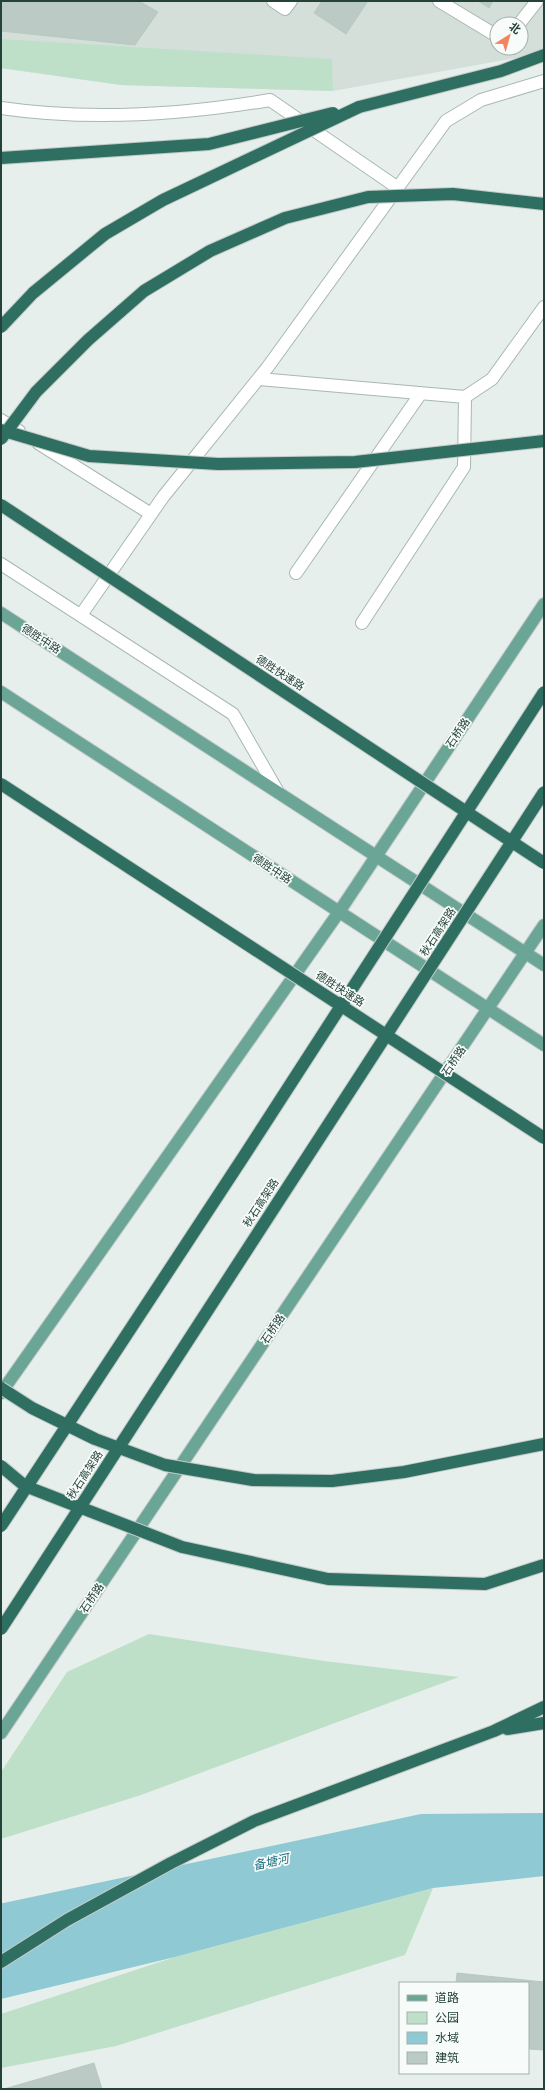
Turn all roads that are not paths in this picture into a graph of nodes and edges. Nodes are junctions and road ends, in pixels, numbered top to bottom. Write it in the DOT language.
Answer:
graph roads {
  1 [pos="273,1"];
  2 [pos="291,1"];
  3 [pos="439,1"];
  4 [pos="537,1"];
  5 [pos="525,16"];
  6 [pos="489,31"];
  7 [pos="544,55"];
  8 [pos="544,81"];
  9 [pos="359,106"];
  10 [pos="1,108"];
  11 [pos="1,158"];
  12 [pos="398,188"];
  13 [pos="544,204"];
  14 [pos="544,307"];
  15 [pos="1,327"];
  16 [pos="259,378"];
  17 [pos="421,393"];
  18 [pos="465,397"];
  19 [pos="1,420"];
  20 [pos="1,430"];
  21 [pos="1,439"];
  22 [pos="544,441"];
  23 [pos="1,506"];
  24 [pos="151,514"];
  25 [pos="1,564"];
  26 [pos="296,574"];
  27 [pos="544,604"];
  28 [pos="1,614"];
  29 [pos="81,616"];
  30 [pos="362,623"];
  31 [pos="1,692"];
  32 [pos="544,692"];
  33 [pos="1,784"];
  34 [pos="278,792"];
  35 [pos="544,792"];
  36 [pos="375,857"];
  37 [pos="544,863"];
  38 [pos="339,912"];
  39 [pos="544,925"];
  40 [pos="526,953"];
  41 [pos="544,965"];
  42 [pos="488,1009"];
  43 [pos="544,1045"];
  44 [pos="544,1138"];
  45 [pos="1,1388"];
  46 [pos="1,1393"];
  47 [pos="544,1444"];
  48 [pos="1,1466"];
  49 [pos="1,1526"];
  50 [pos="544,1565"];
  51 [pos="1,1629"];
  52 [pos="544,1707"];
  53 [pos="544,1723"];
  54 [pos="494,1731"];
  55 [pos="1,1733"];
  56 [pos="1,1962"];
  1 -- 2 [label="lane"];
  3 -- 6 [label="lane"];
  4 -- 5 [label="lane"];
  7 -- 9 [label="highway"];
  8 -- 12 [label="lane"];
  9 -- 11 [label="highway, bridge"];
  9 -- 15 [label="highway, bridge"];
  10 -- 12 [label="lane"];
  12 -- 16 [label="lane"];
  13 -- 21 [label="highway, bridge"];
  14 -- 18 [label="lane"];
  16 -- 17 [label="lane"];
  16 -- 24 [label="lane"];
  17 -- 18 [label="lane"];
  17 -- 26 [label="lane"];
  18 -- 30 [label="lane"];
  19 -- 24 [label="lane"];
  20 -- 22 [label="highway, bridge"];
  23 -- 37 [label="highway, 德胜快速路, bridge"];
  24 -- 29 [label="lane"];
  25 -- 29 [label="lane"];
  27 -- 36 [label="main road, 石桥路"];
  28 -- 34 [label="main road, 德胜中路"];
  29 -- 34 [label="lane"];
  31 -- 38 [label="main road, 德胜中路"];
  32 -- 49 [label="highway, bridge"];
  33 -- 44 [label="highway, 德胜快速路, bridge"];
  34 -- 36 [label="main road, 德胜中路"];
  35 -- 51 [label="highway, 秋石高架路, bridge"];
  36 -- 38 [label="main road, 石桥路"];
  36 -- 40 [label="main road, 德胜中路"];
  38 -- 42 [label="main road, 德胜中路"];
  38 -- 46 [label="main road, 石桥路"];
  39 -- 40 [label="main road, 石桥路"];
  40 -- 41 [label="main road, 德胜中路"];
  40 -- 42 [label="main road, 石桥路"];
  42 -- 43 [label="main road, 德胜中路"];
  42 -- 55 [label="main road, 石桥路"];
  45 -- 47 [label="highway, bridge"];
  48 -- 50 [label="highway, bridge"];
  52 -- 54 [label="highway"];
  53 -- 54 [label="highway"];
  54 -- 56 [label="highway"];
}
